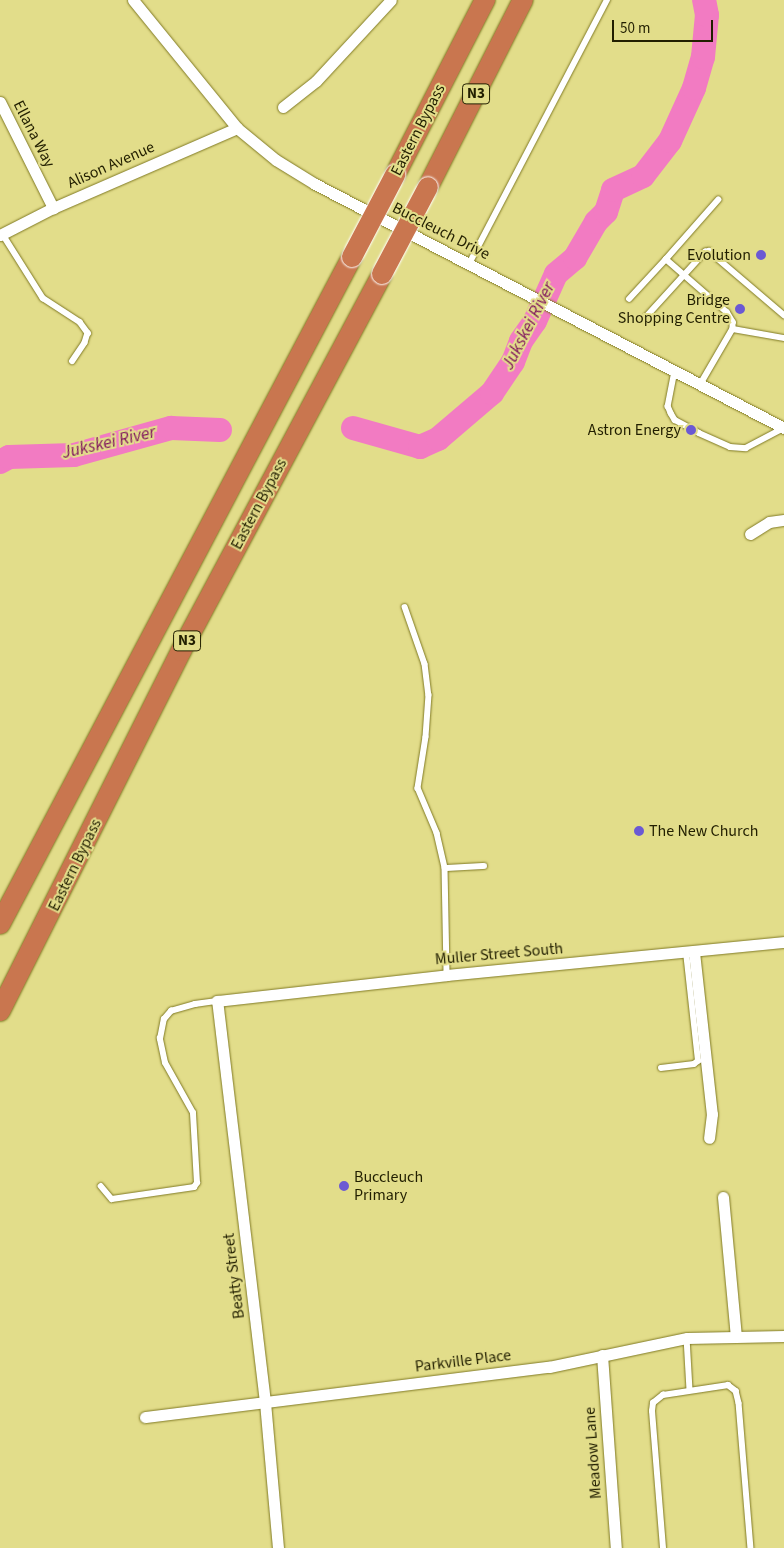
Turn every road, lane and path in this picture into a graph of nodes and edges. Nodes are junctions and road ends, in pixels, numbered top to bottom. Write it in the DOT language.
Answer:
graph roads {
  1 [pos="133,0"];
  2 [pos="391,0"];
  3 [pos="486,0"];
  4 [pos="524,0"];
  5 [pos="607,0"];
  6 [pos="0,102"];
  7 [pos="283,107"];
  8 [pos="237,128"];
  9 [pos="718,200"];
  10 [pos="53,208"];
  11 [pos="1,234"];
  12 [pos="666,259"];
  13 [pos="469,264"];
  14 [pos="686,275"];
  15 [pos="629,299"];
  16 [pos="784,315"];
  17 [pos="644,318"];
  18 [pos="733,329"];
  19 [pos="784,338"];
  20 [pos="73,361"];
  21 [pos="675,371"];
  22 [pos="701,384"];
  23 [pos="784,428"];
  24 [pos="784,520"];
  25 [pos="750,534"];
  26 [pos="405,607"];
  27 [pos="484,866"];
  28 [pos="445,868"];
  29 [pos="0,924"];
  30 [pos="784,942"];
  31 [pos="690,952"];
  32 [pos="447,975"];
  33 [pos="217,1001"];
  34 [pos="0,1011"];
  35 [pos="661,1068"];
  36 [pos="709,1138"];
  37 [pos="101,1186"];
  38 [pos="722,1198"];
  39 [pos="736,1336"];
  40 [pos="784,1336"];
  41 [pos="688,1338"];
  42 [pos="602,1355"];
  43 [pos="690,1390"];
  44 [pos="265,1402"];
  45 [pos="145,1416"];
  46 [pos="278,1548"];
  47 [pos="616,1548"];
  48 [pos="663,1548"];
  49 [pos="751,1548"];
  1 -- 8 [label="street, Buccleuch Drive"];
  2 -- 7 [label="street"];
  3 -- 29 [label="highway, Eastern Bypass / N3, bridge"];
  4 -- 34 [label="highway, Eastern Bypass / N3, bridge"];
  5 -- 13 [label="lane"];
  6 -- 10 [label="street, Ellana Way"];
  8 -- 10 [label="street, Alison Avenue"];
  8 -- 13 [label="street, Buccleuch Drive"];
  9 -- 12 [label="lane"];
  10 -- 11 [label="street, Alison Avenue"];
  11 -- 20 [label="lane"];
  12 -- 14 [label="lane"];
  12 -- 15 [label="lane"];
  13 -- 21 [label="street, Buccleuch Drive"];
  14 -- 16 [label="lane"];
  14 -- 17 [label="lane"];
  14 -- 18 [label="lane"];
  18 -- 19 [label="lane"];
  18 -- 22 [label="lane"];
  21 -- 22 [label="street, Buccleuch Drive"];
  21 -- 23 [label="lane"];
  22 -- 23 [label="street, Buccleuch Drive"];
  24 -- 25 [label="street"];
  26 -- 28 [label="lane"];
  27 -- 28 [label="lane"];
  28 -- 32 [label="lane"];
  30 -- 31 [label="street, Muller Street South"];
  31 -- 32 [label="street, Muller Street South"];
  31 -- 35 [label="lane"];
  31 -- 36 [label="street"];
  32 -- 33 [label="street, Muller Street South"];
  33 -- 37 [label="lane"];
  33 -- 44 [label="street, Beatty Street"];
  38 -- 39 [label="street"];
  39 -- 40 [label="street, Parkville Place"];
  39 -- 41 [label="street, Parkville Place"];
  41 -- 42 [label="street, Parkville Place"];
  41 -- 43 [label="lane"];
  42 -- 44 [label="street, Parkville Place"];
  42 -- 47 [label="street, Meadow Lane"];
  43 -- 48 [label="lane"];
  43 -- 49 [label="lane"];
  44 -- 45 [label="street, Parkville Place"];
  44 -- 46 [label="street, Beatty Street"];
}
